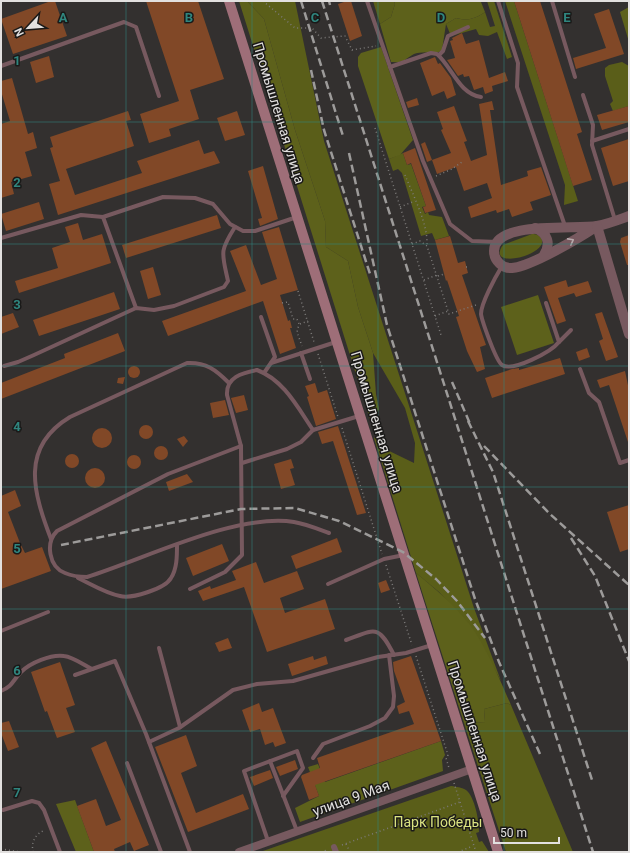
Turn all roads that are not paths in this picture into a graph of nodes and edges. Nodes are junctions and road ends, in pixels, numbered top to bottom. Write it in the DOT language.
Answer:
graph roads {
  1 [pos="229,1"];
  2 [pos="367,1"];
  3 [pos="498,1"];
  4 [pos="552,1"];
  5 [pos="468,27"];
  6 [pos="439,55"];
  7 [pos="1,66"];
  8 [pos="390,67"];
  9 [pos="574,77"];
  10 [pos="583,95"];
  11 [pos="158,96"];
  12 [pos="481,98"];
  13 [pos="629,130"];
  14 [pos="592,141"];
  15 [pos="297,216"];
  16 [pos="629,216"];
  17 [pos="103,217"];
  18 [pos="615,221"];
  19 [pos="597,226"];
  20 [pos="236,227"];
  21 [pos="534,228"];
  22 [pos="566,228"];
  23 [pos="1,238"];
  24 [pos="497,242"];
  25 [pos="544,255"];
  26 [pos="502,266"];
  27 [pos="546,303"];
  28 [pos="136,308"];
  29 [pos="261,317"];
  30 [pos="570,330"];
  31 [pos="629,334"];
  32 [pos="336,342"];
  33 [pos="558,342"];
  34 [pos="302,352"];
  35 [pos="271,363"];
  36 [pos="4,366"];
  37 [pos="580,369"];
  38 [pos="264,373"];
  39 [pos="310,379"];
  40 [pos="229,383"];
  41 [pos="360,416"];
  42 [pos="313,430"];
  43 [pos="241,446"];
  44 [pos="629,460"];
  45 [pos="242,463"];
  46 [pos="243,526"];
  47 [pos="329,533"];
  48 [pos="51,539"];
  49 [pos="177,545"];
  50 [pos="404,555"];
  51 [pos="76,576"];
  52 [pos="328,584"];
  53 [pos="190,589"];
  54 [pos="48,612"];
  55 [pos="1,631"];
  56 [pos="346,640"];
  57 [pos="432,645"];
  58 [pos="159,648"];
  59 [pos="391,655"];
  60 [pos="92,669"];
  61 [pos="75,675"];
  62 [pos="1,691"];
  63 [pos="180,727"];
  64 [pos="149,742"];
  65 [pos="313,758"];
  66 [pos="270,762"];
  67 [pos="127,763"];
  68 [pos="472,769"];
  69 [pos="283,796"];
  70 [pos="3,810"];
  71 [pos="297,831"];
  72 [pos="268,842"];
  73 [pos="60,852"];
  74 [pos="161,852"];
  75 [pos="190,852"];
  76 [pos="239,852"];
  77 [pos="498,852"];
  1 -- 15 [label="main road, Промышленная улица"];
  2 -- 8 [label="lane"];
  3 -- 22 [label="lane"];
  4 -- 9 [label="lane"];
  5 -- 6 [label="lane"];
  6 -- 8 [label="lane"];
  6 -- 12 [label="lane"];
  7 -- 11 [label="lane"];
  8 -- 24 [label="lane"];
  10 -- 14 [label="lane"];
  13 -- 14 [label="lane"];
  14 -- 18 [label="lane"];
  15 -- 20 [label="lane"];
  15 -- 32 [label="main road, Промышленная улица"];
  16 -- 18 [label="street"];
  17 -- 20 [label="lane"];
  17 -- 23 [label="lane"];
  17 -- 28 [label="lane"];
  18 -- 19 [label="street"];
  19 -- 22 [label="street"];
  25 -- 19 [label="street, one-way"];
  19 -- 31 [label="street"];
  20 -- 28 [label="lane"];
  21 -- 22 [label="street"];
  21 -- 24 [label="street"];
  21 -- 25 [label="street"];
  24 -- 26 [label="street"];
  25 -- 26 [label="street"];
  26 -- 33 [label="lane"];
  27 -- 33 [label="lane"];
  28 -- 36 [label="lane"];
  29 -- 35 [label="lane"];
  30 -- 33 [label="lane"];
  32 -- 34 [label="lane"];
  32 -- 41 [label="main road, Промышленная улица"];
  34 -- 35 [label="lane"];
  34 -- 39 [label="lane"];
  35 -- 38 [label="lane"];
  37 -- 44 [label="lane"];
  38 -- 40 [label="lane"];
  38 -- 42 [label="lane"];
  40 -- 43 [label="lane"];
  40 -- 48 [label="lane"];
  41 -- 42 [label="lane"];
  41 -- 50 [label="main road, Промышленная улица"];
  42 -- 45 [label="lane"];
  43 -- 45 [label="lane"];
  43 -- 48 [label="lane"];
  45 -- 46 [label="lane"];
  46 -- 47 [label="lane"];
  46 -- 49 [label="lane"];
  46 -- 53 [label="lane"];
  48 -- 51 [label="lane"];
  49 -- 51 [label="lane"];
  49 -- 51 [label="lane"];
  50 -- 52 [label="lane"];
  50 -- 57 [label="main road, Промышленная улица"];
  54 -- 55 [label="lane"];
  56 -- 59 [label="lane"];
  57 -- 59 [label="lane"];
  57 -- 68 [label="main road, Промышленная улица"];
  58 -- 63 [label="lane"];
  59 -- 63 [label="lane"];
  59 -- 65 [label="lane"];
  60 -- 61 [label="lane"];
  60 -- 62 [label="lane"];
  60 -- 64 [label="lane"];
  63 -- 64 [label="lane"];
  64 -- 75 [label="lane"];
  66 -- 69 [label="lane"];
  66 -- 69 [label="lane"];
  66 -- 72 [label="lane"];
  67 -- 74 [label="lane"];
  68 -- 71 [label="street, улица 9 Мая"];
  68 -- 77 [label="main road, Промышленная улица"];
  69 -- 71 [label="lane"];
  70 -- 73 [label="lane"];
  71 -- 72 [label="street, улица 9 Мая"];
  72 -- 76 [label="street, улица 9 Мая"];
}
